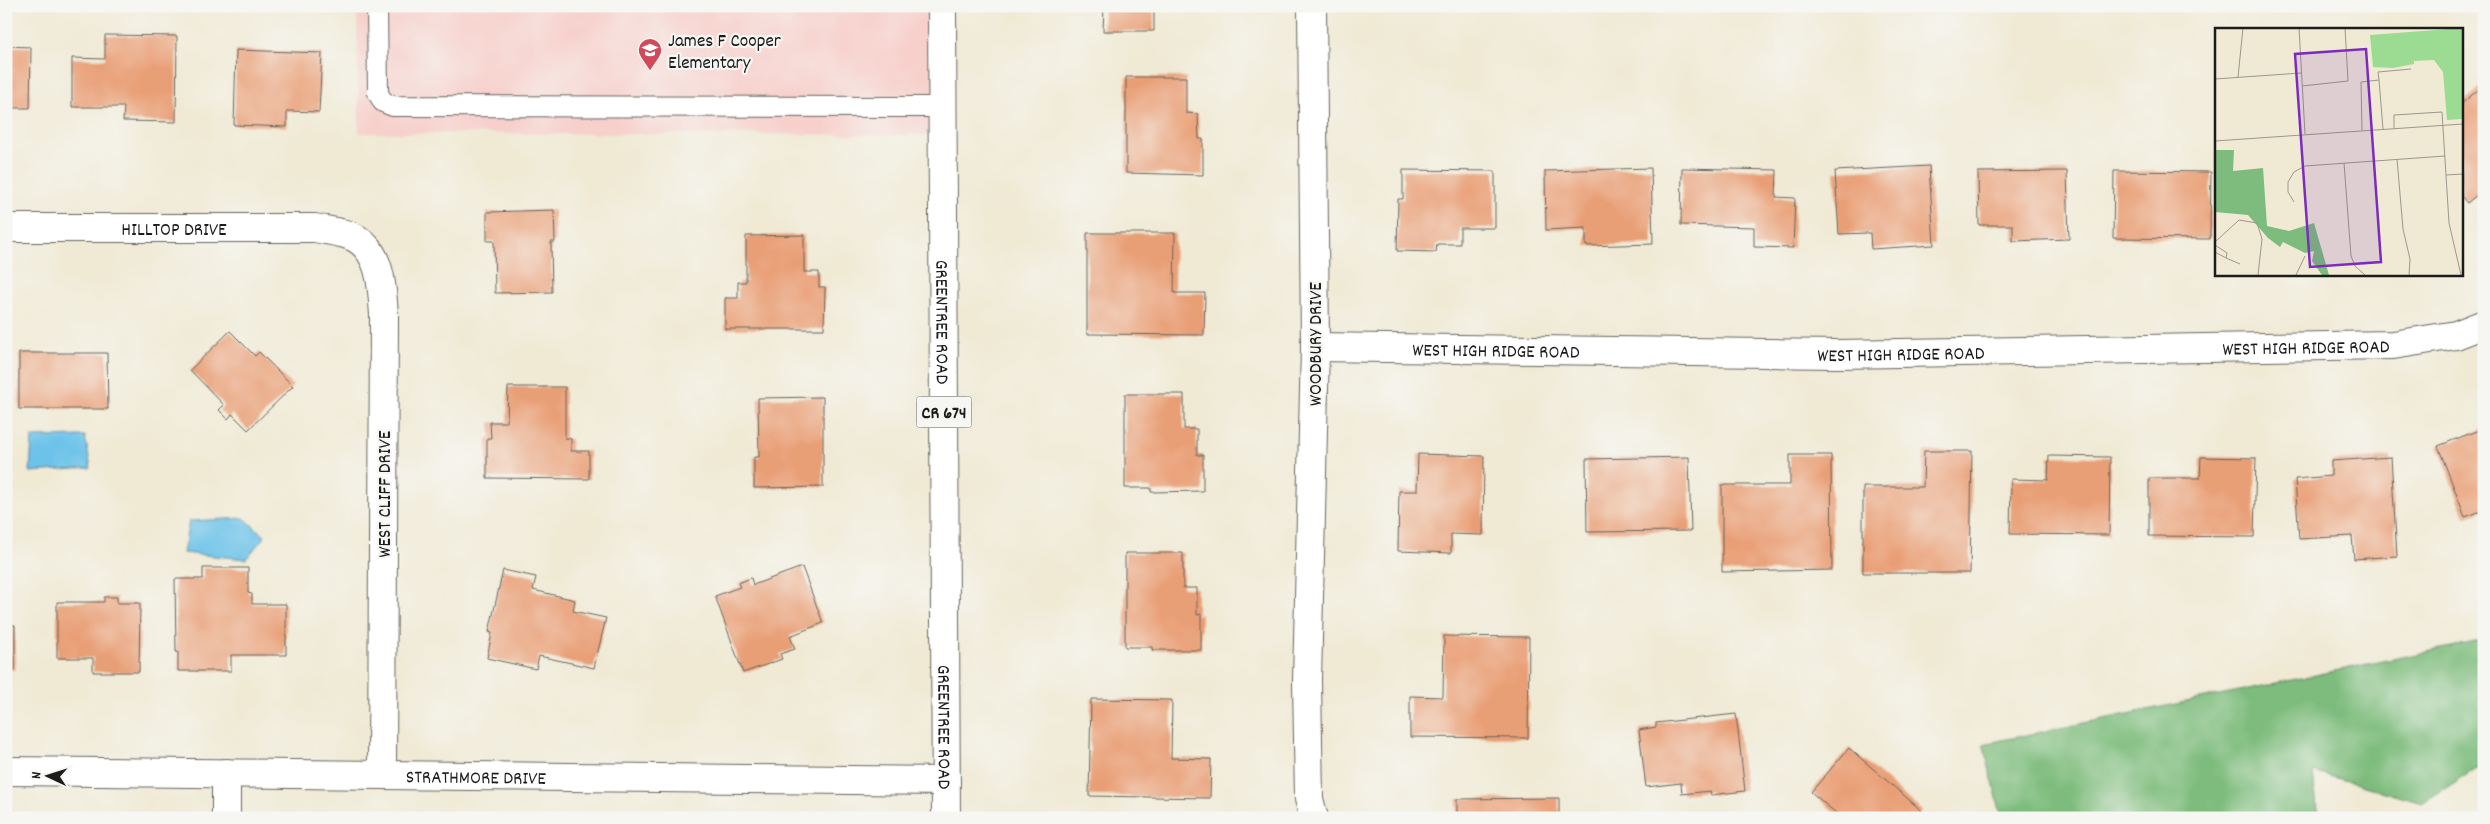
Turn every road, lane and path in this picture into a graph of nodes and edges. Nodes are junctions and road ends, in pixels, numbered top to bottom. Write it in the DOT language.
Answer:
graph roads {
  1 [pos="377,6"];
  2 [pos="942,6"];
  3 [pos="1312,6"];
  4 [pos="942,107"];
  5 [pos="6,228"];
  6 [pos="340,234"];
  7 [pos="2484,324"];
  8 [pos="1315,347"];
  9 [pos="6,771"];
  10 [pos="226,773"];
  11 [pos="382,775"];
  12 [pos="946,781"];
  13 [pos="226,818"];
  14 [pos="946,818"];
  15 [pos="1314,818"];
  1 -- 4 [label="lane"];
  2 -- 4 [label="street, GREENTREE ROAD / CR 674"];
  3 -- 8 [label="street, WOODBURY DRIVE"];
  4 -- 12 [label="street, GREENTREE ROAD / CR 674"];
  5 -- 6 [label="street, HILLTOP DRIVE"];
  6 -- 11 [label="street, WEST CLIFF DRIVE"];
  7 -- 8 [label="street, WEST HIGH RIDGE ROAD"];
  8 -- 15 [label="street, WOODBURY DRIVE"];
  9 -- 10 [label="street, STRATHMORE DRIVE"];
  10 -- 11 [label="street, STRATHMORE DRIVE"];
  10 -- 13 [label="street"];
  11 -- 12 [label="street, STRATHMORE DRIVE"];
  12 -- 14 [label="street, GREENTREE ROAD / CR 674"];
}
